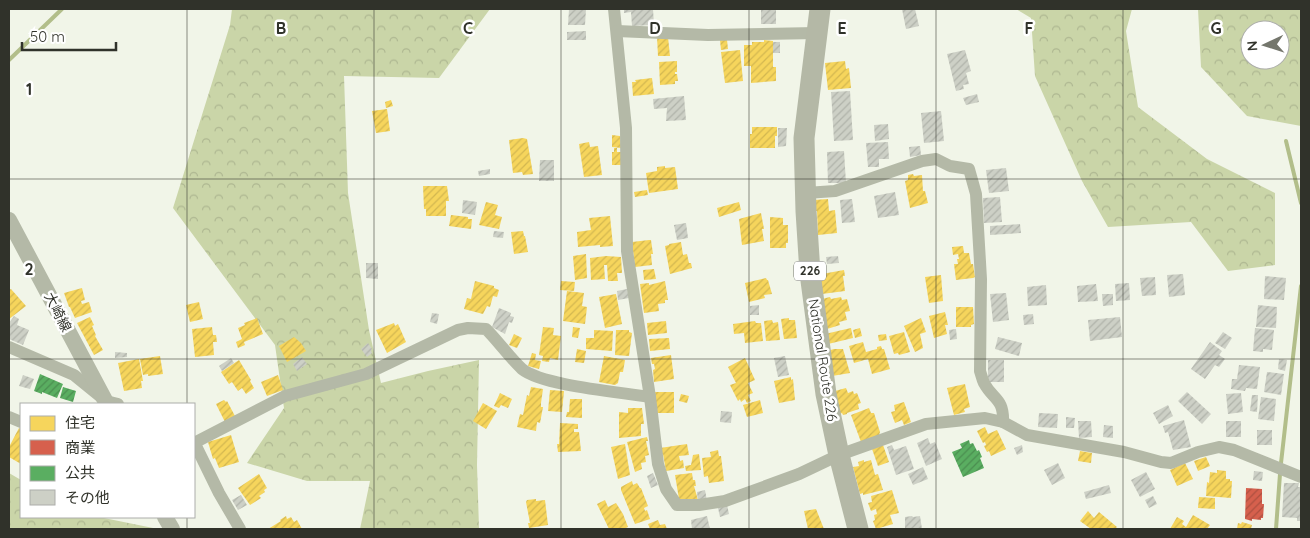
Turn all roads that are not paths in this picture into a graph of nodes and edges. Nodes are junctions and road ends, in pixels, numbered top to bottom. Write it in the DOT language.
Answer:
graph roads {
  1 [pos="614,9"];
  2 [pos="820,9"];
  3 [pos="617,31"];
  4 [pos="817,34"];
  5 [pos="806,194"];
  6 [pos="9,220"];
  7 [pos="9,347"];
  8 [pos="650,397"];
  9 [pos="110,403"];
  10 [pos="1003,422"];
  11 [pos="195,441"];
  12 [pos="195,444"];
  13 [pos="839,455"];
  14 [pos="1301,477"];
  15 [pos="166,518"];
  16 [pos="172,529"];
  17 [pos="240,529"];
  18 [pos="858,529"];
  1 -- 3 [label="street"];
  2 -- 4 [label="highway, National Route 226 / 226"];
  3 -- 4 [label="street"];
  3 -- 8 [label="street"];
  4 -- 5 [label="highway, National Route 226 / 226"];
  5 -- 10 [label="street"];
  5 -- 13 [label="highway, National Route 226 / 226"];
  6 -- 9 [label="street, 大崎線"];
  7 -- 9 [label="street"];
  8 -- 11 [label="street"];
  8 -- 13 [label="street"];
  10 -- 13 [label="street"];
  10 -- 14 [label="street"];
  12 -- 17 [label="street"];
  13 -- 18 [label="highway, National Route 226 / 226"];
  15 -- 16 [label="street"];
}
